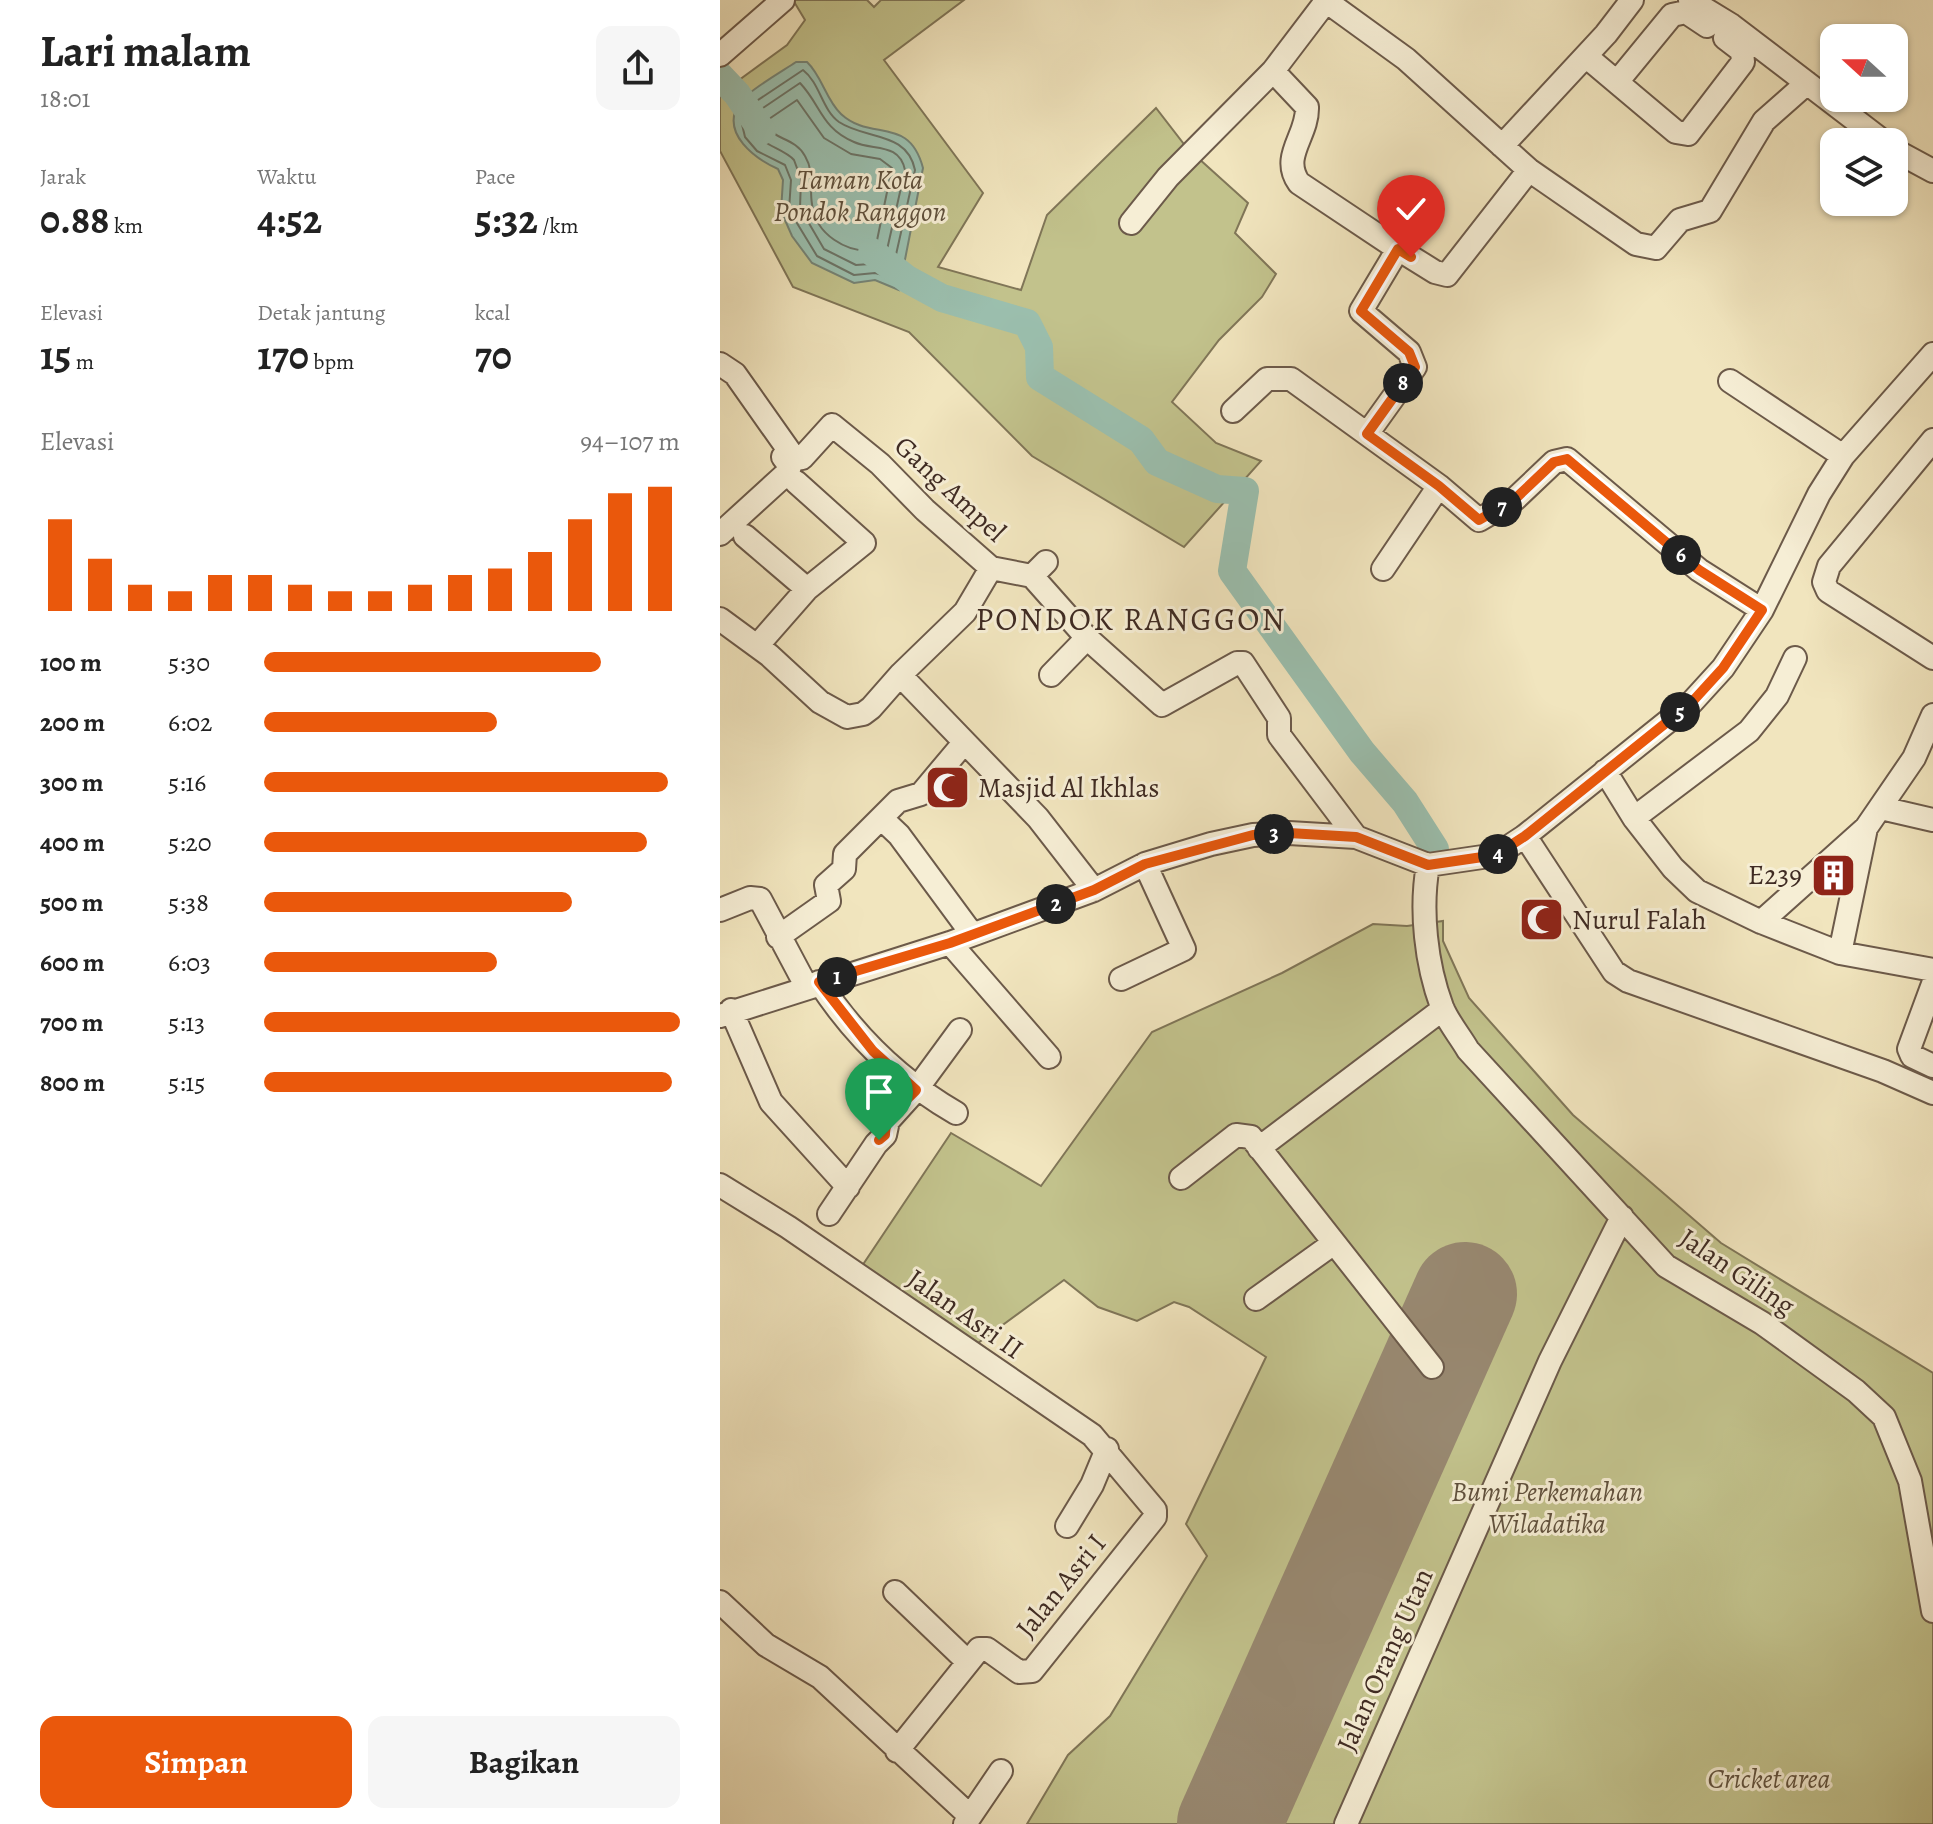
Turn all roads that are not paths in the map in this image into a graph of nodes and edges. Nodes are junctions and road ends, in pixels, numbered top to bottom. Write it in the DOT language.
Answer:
graph roads {
  1 [pos="748,0"];
  2 [pos="783,0"];
  3 [pos="1327,0"];
  4 [pos="1632,0"];
  5 [pos="1690,0"];
  6 [pos="763,17"];
  7 [pos="1728,32"];
  8 [pos="720,55"];
  9 [pos="1594,63"];
  10 [pos="1273,71"];
  11 [pos="1617,82"];
  12 [pos="1807,83"];
  13 [pos="1866,128"];
  14 [pos="1502,146"];
  15 [pos="1908,158"];
  16 [pos="1529,170"];
  17 [pos="1933,171"];
  18 [pos="1131,223"];
  19 [pos="1398,249"];
  20 [pos="1933,354"];
  21 [pos="720,364"];
  22 [pos="1730,381"];
  23 [pos="742,402"];
  24 [pos="1233,411"];
  25 [pos="1367,434"];
  26 [pos="1933,440"];
  27 [pos="1843,456"];
  28 [pos="792,477"];
  29 [pos="1439,486"];
  30 [pos="720,534"];
  31 [pos="745,536"];
  32 [pos="991,568"];
  33 [pos="1383,569"];
  34 [pos="807,589"];
  35 [pos="1762,610"];
  36 [pos="720,619"];
  37 [pos="1087,638"];
  38 [pos="757,646"];
  39 [pos="1795,658"];
  40 [pos="1933,658"];
  41 [pos="900,675"];
  42 [pos="1051,675"];
  43 [pos="1933,715"];
  44 [pos="963,744"];
  45 [pos="1605,771"];
  46 [pos="1881,808"];
  47 [pos="881,818"];
  48 [pos="1634,818"];
  49 [pos="1933,820"];
  50 [pos="1866,828"];
  51 [pos="1525,836"];
  52 [pos="1356,837"];
  53 [pos="1145,864"];
  54 [pos="1428,865"];
  55 [pos="1094,890"];
  56 [pos="720,910"];
  57 [pos="1761,922"];
  58 [pos="972,934"];
  59 [pos="778,937"];
  60 [pos="950,943"];
  61 [pos="1840,953"];
  62 [pos="1933,970"];
  63 [pos="1121,979"];
  64 [pos="1933,984"];
  65 [pos="811,985"];
  66 [pos="1443,1009"];
  67 [pos="726,1013"];
  68 [pos="960,1030"];
  69 [pos="1049,1057"];
  70 [pos="1933,1066"];
  71 [pos="916,1090"];
  72 [pos="1933,1093"];
  73 [pos="956,1113"];
  74 [pos="1259,1148"];
  75 [pos="1181,1178"];
  76 [pos="720,1185"];
  77 [pos="848,1187"];
  78 [pos="829,1214"];
  79 [pos="1622,1217"];
  80 [pos="1334,1243"];
  81 [pos="1256,1299"];
  82 [pos="1432,1367"];
  83 [pos="1107,1449"];
  84 [pos="1156,1514"];
  85 [pos="1067,1526"];
  86 [pos="895,1592"];
  87 [pos="720,1602"];
  88 [pos="1933,1611"];
  89 [pos="968,1662"];
  90 [pos="897,1751"];
  91 [pos="1001,1771"];
  92 [pos="967,1820"];
  93 [pos="1346,1824"];
  1 -- 6 [label="street"];
  2 -- 6 [label="street"];
  3 -- 10 [label="street"];
  3 -- 14 [label="street"];
  4 -- 14 [label="street"];
  5 -- 7 [label="street"];
  6 -- 8 [label="street"];
  7 -- 11 [label="street"];
  7 -- 11 [label="street"];
  7 -- 12 [label="street"];
  9 -- 11 [label="street"];
  10 -- 18 [label="street"];
  10 -- 19 [label="street"];
  12 -- 13 [label="street"];
  12 -- 16 [label="street"];
  14 -- 16 [label="street"];
  15 -- 17 [label="street"];
  16 -- 19 [label="street"];
  19 -- 25 [label="street"];
  20 -- 27 [label="street"];
  21 -- 32 [label="street, Gang Ampel"];
  22 -- 27 [label="street"];
  23 -- 28 [label="street"];
  24 -- 25 [label="street"];
  25 -- 29 [label="street"];
  26 -- 40 [label="street"];
  27 -- 35 [label="street"];
  28 -- 30 [label="street"];
  28 -- 34 [label="street"];
  29 -- 33 [label="street"];
  29 -- 35 [label="street"];
  31 -- 34 [label="street"];
  32 -- 37 [label="street"];
  32 -- 41 [label="street, Gang Ampel"];
  34 -- 38 [label="street"];
  35 -- 45 [label="street"];
  36 -- 38 [label="street"];
  37 -- 42 [label="street"];
  37 -- 52 [label="street"];
  38 -- 41 [label="street, Gang Ampel"];
  39 -- 48 [label="street"];
  41 -- 44 [label="street"];
  43 -- 46 [label="street"];
  44 -- 47 [label="street"];
  44 -- 55 [label="street"];
  45 -- 48 [label="street"];
  45 -- 51 [label="street"];
  46 -- 49 [label="street"];
  46 -- 50 [label="street"];
  47 -- 58 [label="street"];
  47 -- 59 [label="street"];
  48 -- 57 [label="street"];
  50 -- 57 [label="street"];
  50 -- 61 [label="street"];
  51 -- 54 [label="street"];
  51 -- 72 [label="street"];
  52 -- 53 [label="street"];
  52 -- 54 [label="street"];
  53 -- 55 [label="street"];
  53 -- 63 [label="street"];
  54 -- 66 [label="street, Jalan Giling"];
  55 -- 58 [label="street"];
  56 -- 59 [label="street"];
  57 -- 61 [label="street"];
  58 -- 60 [label="street"];
  59 -- 65 [label="street"];
  60 -- 65 [label="street"];
  60 -- 69 [label="street"];
  61 -- 62 [label="street"];
  64 -- 70 [label="street"];
  65 -- 67 [label="street"];
  65 -- 71 [label="street"];
  66 -- 74 [label="street"];
  66 -- 79 [label="street, Jalan Giling"];
  67 -- 77 [label="street"];
  68 -- 71 [label="street"];
  71 -- 73 [label="street"];
  71 -- 77 [label="street"];
  74 -- 75 [label="street"];
  74 -- 80 [label="street"];
  76 -- 83 [label="street, Jalan Asri II"];
  77 -- 78 [label="street"];
  79 -- 88 [label="street, Jalan Giling"];
  79 -- 93 [label="street, Jalan Orang Utan"];
  80 -- 81 [label="street"];
  80 -- 82 [label="street"];
  83 -- 84 [label="street, Jalan Asri II"];
  83 -- 85 [label="street"];
  84 -- 89 [label="street, Jalan Asri I"];
  86 -- 89 [label="street"];
  87 -- 90 [label="street"];
  89 -- 90 [label="street"];
  90 -- 92 [label="street"];
  91 -- 92 [label="street"];
}
